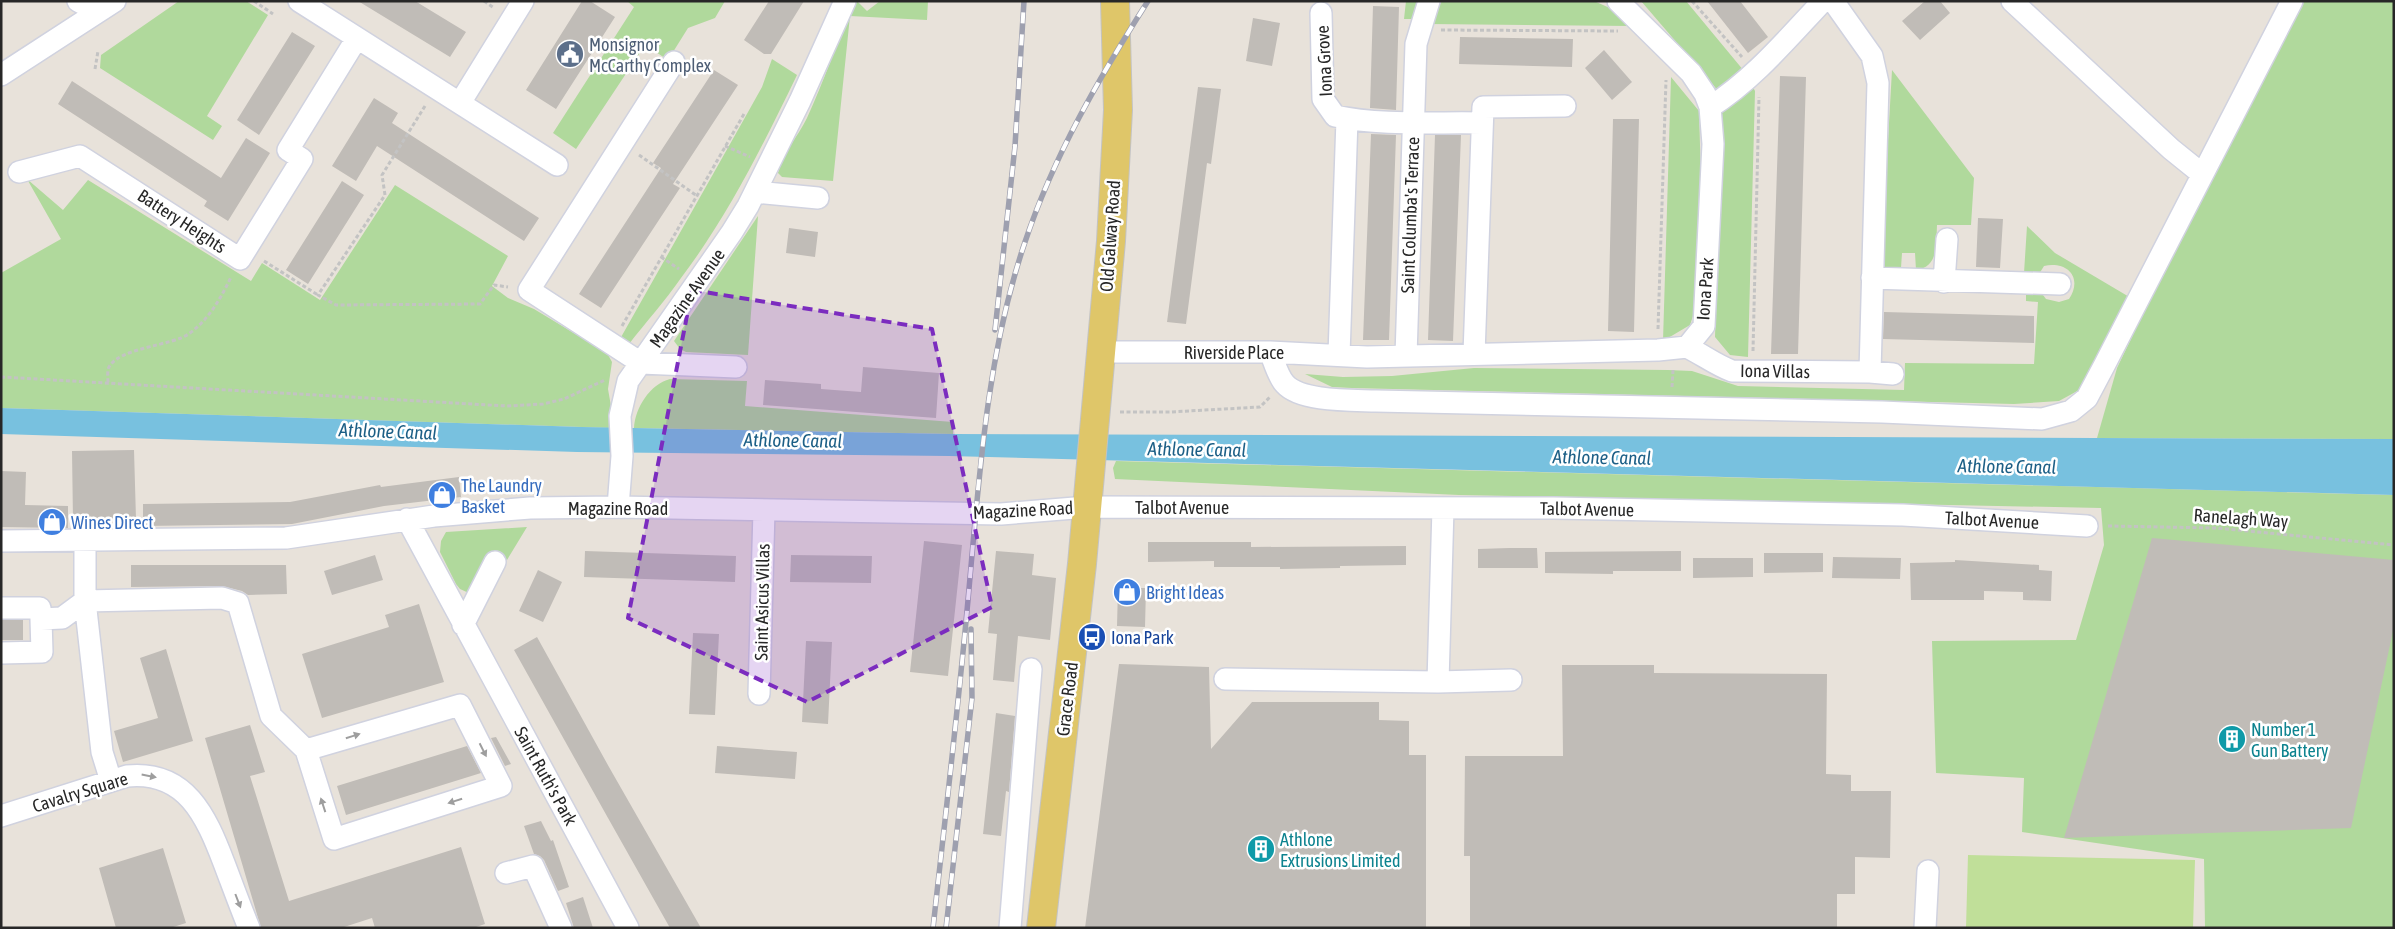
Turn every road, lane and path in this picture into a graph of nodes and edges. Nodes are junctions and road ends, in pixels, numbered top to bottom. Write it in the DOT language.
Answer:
graph roads {
  1 [pos="78,1"];
  2 [pos="254,1"];
  3 [pos="299,1"];
  4 [pos="523,1"];
  5 [pos="845,1"];
  6 [pos="1115,1"];
  7 [pos="1429,1"];
  8 [pos="1618,1"];
  9 [pos="1692,1"];
  10 [pos="1823,1"];
  11 [pos="1833,1"];
  12 [pos="2012,1"];
  13 [pos="2292,1"];
  14 [pos="107,7"];
  15 [pos="1321,13"];
  16 [pos="273,14"];
  17 [pos="1419,29"];
  18 [pos="1627,31"];
  19 [pos="357,38"];
  20 [pos="98,51"];
  21 [pos="674,62"];
  22 [pos="95,69"];
  23 [pos="1755,71"];
  24 [pos="1667,74"];
  25 [pos="1,75"];
  26 [pos="437,89"];
  27 [pos="460,103"];
  28 [pos="1565,106"];
  29 [pos="1710,107"];
  30 [pos="744,114"];
  31 [pos="1347,119"];
  32 [pos="1414,122"];
  33 [pos="1482,123"];
  34 [pos="622,144"];
  35 [pos="725,146"];
  36 [pos="751,158"];
  37 [pos="557,165"];
  38 [pos="19,172"];
  39 [pos="2202,174"];
  40 [pos="755,192"];
  41 [pos="697,196"];
  42 [pos="818,198"];
  43 [pos="1947,239"];
  44 [pos="243,254"];
  45 [pos="661,257"];
  46 [pos="672,265"];
  47 [pos="1872,278"];
  48 [pos="1944,282"];
  49 [pos="2060,284"];
  50 [pos="529,290"];
  51 [pos="318,295"];
  52 [pos="612,344"];
  53 [pos="1686,347"];
  54 [pos="1658,350"];
  55 [pos="1101,352"];
  56 [pos="1270,352"];
  57 [pos="1474,354"];
  58 [pos="1339,355"];
  59 [pos="1406,356"];
  60 [pos="641,363"];
  61 [pos="736,366"];
  62 [pos="1752,371"];
  63 [pos="1870,372"];
  64 [pos="1672,374"];
  65 [pos="1893,374"];
  66 [pos="1,377"];
  67 [pos="628,381"];
  68 [pos="108,382"];
  69 [pos="1284,384"];
  70 [pos="1671,393"];
  71 [pos="1103,413"];
  72 [pos="1091,470"];
  73 [pos="618,507"];
  74 [pos="1087,507"];
  75 [pos="1443,508"];
  76 [pos="764,510"];
  77 [pos="407,519"];
  78 [pos="2087,526"];
  79 [pos="85,540"];
  80 [pos="1,541"];
  81 [pos="2394,545"];
  82 [pos="495,562"];
  83 [pos="85,601"];
  84 [pos="1,608"];
  85 [pos="41,619"];
  86 [pos="464,625"];
  87 [pos="1,653"];
  88 [pos="1031,669"];
  89 [pos="1225,679"];
  90 [pos="1511,680"];
  91 [pos="1438,682"];
  92 [pos="759,694"];
  93 [pos="306,750"];
  94 [pos="111,781"];
  95 [pos="1,816"];
  96 [pos="1928,871"];
  97 [pos="506,873"];
  98 [pos="249,928"];
  99 [pos="561,928"];
  100 [pos="628,928"];
  101 [pos="1010,928"];
  102 [pos="1041,928"];
  103 [pos="1926,928"];
  1 -- 14 [label="street"];
  2 -- 16 [label="path"];
  3 -- 19 [label="street"];
  4 -- 27 [label="street"];
  5 -- 40 [label="street, Magazine Avenue"];
  6 -- 55 [label="main road, Old Galway Road"];
  7 -- 17 [label="street"];
  8 -- 29 [label="street, Iona Park"];
  9 -- 23 [label="path"];
  10 -- 23 [label="street"];
  11 -- 47 [label="street"];
  12 -- 39 [label="street"];
  13 -- 39 [label="street"];
  14 -- 25 [label="street"];
  15 -- 31 [label="street, Iona Grove"];
  17 -- 18 [label="path"];
  17 -- 32 [label="street, Saint Columba's Terrace"];
  19 -- 26 [label="street"];
  19 -- 44 [label="street, Battery Heights"];
  20 -- 22 [label="path"];
  21 -- 34 [label="street"];
  23 -- 29 [label="street"];
  23 -- 62 [label="path"];
  24 -- 54 [label="path"];
  26 -- 27 [label="street"];
  26 -- 51 [label="path"];
  27 -- 37 [label="street"];
  28 -- 33 [label="street"];
  29 -- 53 [label="street, Iona Park"];
  30 -- 35 [label="path"];
  31 -- 32 [label="street, Iona Grove"];
  31 -- 58 [label="street"];
  32 -- 33 [label="street, Iona Grove"];
  32 -- 59 [label="street, Saint Columba's Terrace"];
  33 -- 57 [label="street"];
  34 -- 41 [label="path"];
  34 -- 50 [label="street"];
  35 -- 36 [label="path"];
  35 -- 41 [label="path"];
  38 -- 44 [label="street, Battery Heights"];
  39 -- 69 [label="street"];
  40 -- 42 [label="street"];
  40 -- 60 [label="street, Magazine Avenue"];
  41 -- 45 [label="path"];
  43 -- 48 [label="street"];
  44 -- 51 [label="path"];
  44 -- 68 [label="path"];
  45 -- 46 [label="path"];
  45 -- 52 [label="path"];
  47 -- 48 [label="street"];
  47 -- 63 [label="street"];
  48 -- 49 [label="street"];
  50 -- 51 [label="path"];
  50 -- 52 [label="street"];
  52 -- 60 [label="street"];
  53 -- 54 [label="street"];
  53 -- 62 [label="street, Iona Villas"];
  54 -- 57 [label="street"];
  55 -- 56 [label="street, Riverside Place"];
  55 -- 71 [label="main road, Old Galway Road"];
  56 -- 58 [label="street, Riverside Place"];
  56 -- 69 [label="street"];
  57 -- 59 [label="street"];
  58 -- 59 [label="street, Riverside Place"];
  60 -- 61 [label="street"];
  60 -- 67 [label="street, Magazine Avenue"];
  62 -- 63 [label="street, Iona Villas"];
  63 -- 65 [label="street, Iona Villas"];
  64 -- 70 [label="path"];
  66 -- 68 [label="path"];
  67 -- 68 [label="path"];
  67 -- 73 [label="street, Magazine Avenue"];
  69 -- 71 [label="path"];
  71 -- 72 [label="main road, Old Galway Road"];
  72 -- 74 [label="main road, Grace Road"];
  73 -- 76 [label="street, Magazine Road"];
  73 -- 77 [label="street, Magazine Road"];
  74 -- 75 [label="street, Talbot Avenue"];
  74 -- 76 [label="street, Magazine Road"];
  74 -- 102 [label="main road, Grace Road"];
  75 -- 78 [label="street, Talbot Avenue"];
  75 -- 91 [label="street"];
  76 -- 92 [label="street, Saint Asicus Villas"];
  77 -- 79 [label="street, Magazine Road"];
  77 -- 86 [label="street, Saint Ruth's Park"];
  78 -- 81 [label="path, Ranelagh Way"];
  79 -- 80 [label="street, Magazine Road"];
  79 -- 83 [label="street"];
  82 -- 86 [label="street"];
  83 -- 85 [label="street"];
  83 -- 93 [label="street"];
  83 -- 94 [label="street"];
  84 -- 85 [label="street"];
  85 -- 87 [label="street"];
  86 -- 100 [label="street, Saint Ruth's Park"];
  88 -- 101 [label="street"];
  89 -- 91 [label="street"];
  90 -- 91 [label="street"];
  93 -- 93 [label="street, one-way"];
  94 -- 95 [label="street, Cavalry Square"];
  94 -- 98 [label="street, Cavalry Square, one-way"];
  96 -- 103 [label="street"];
  97 -- 99 [label="street"];
}
